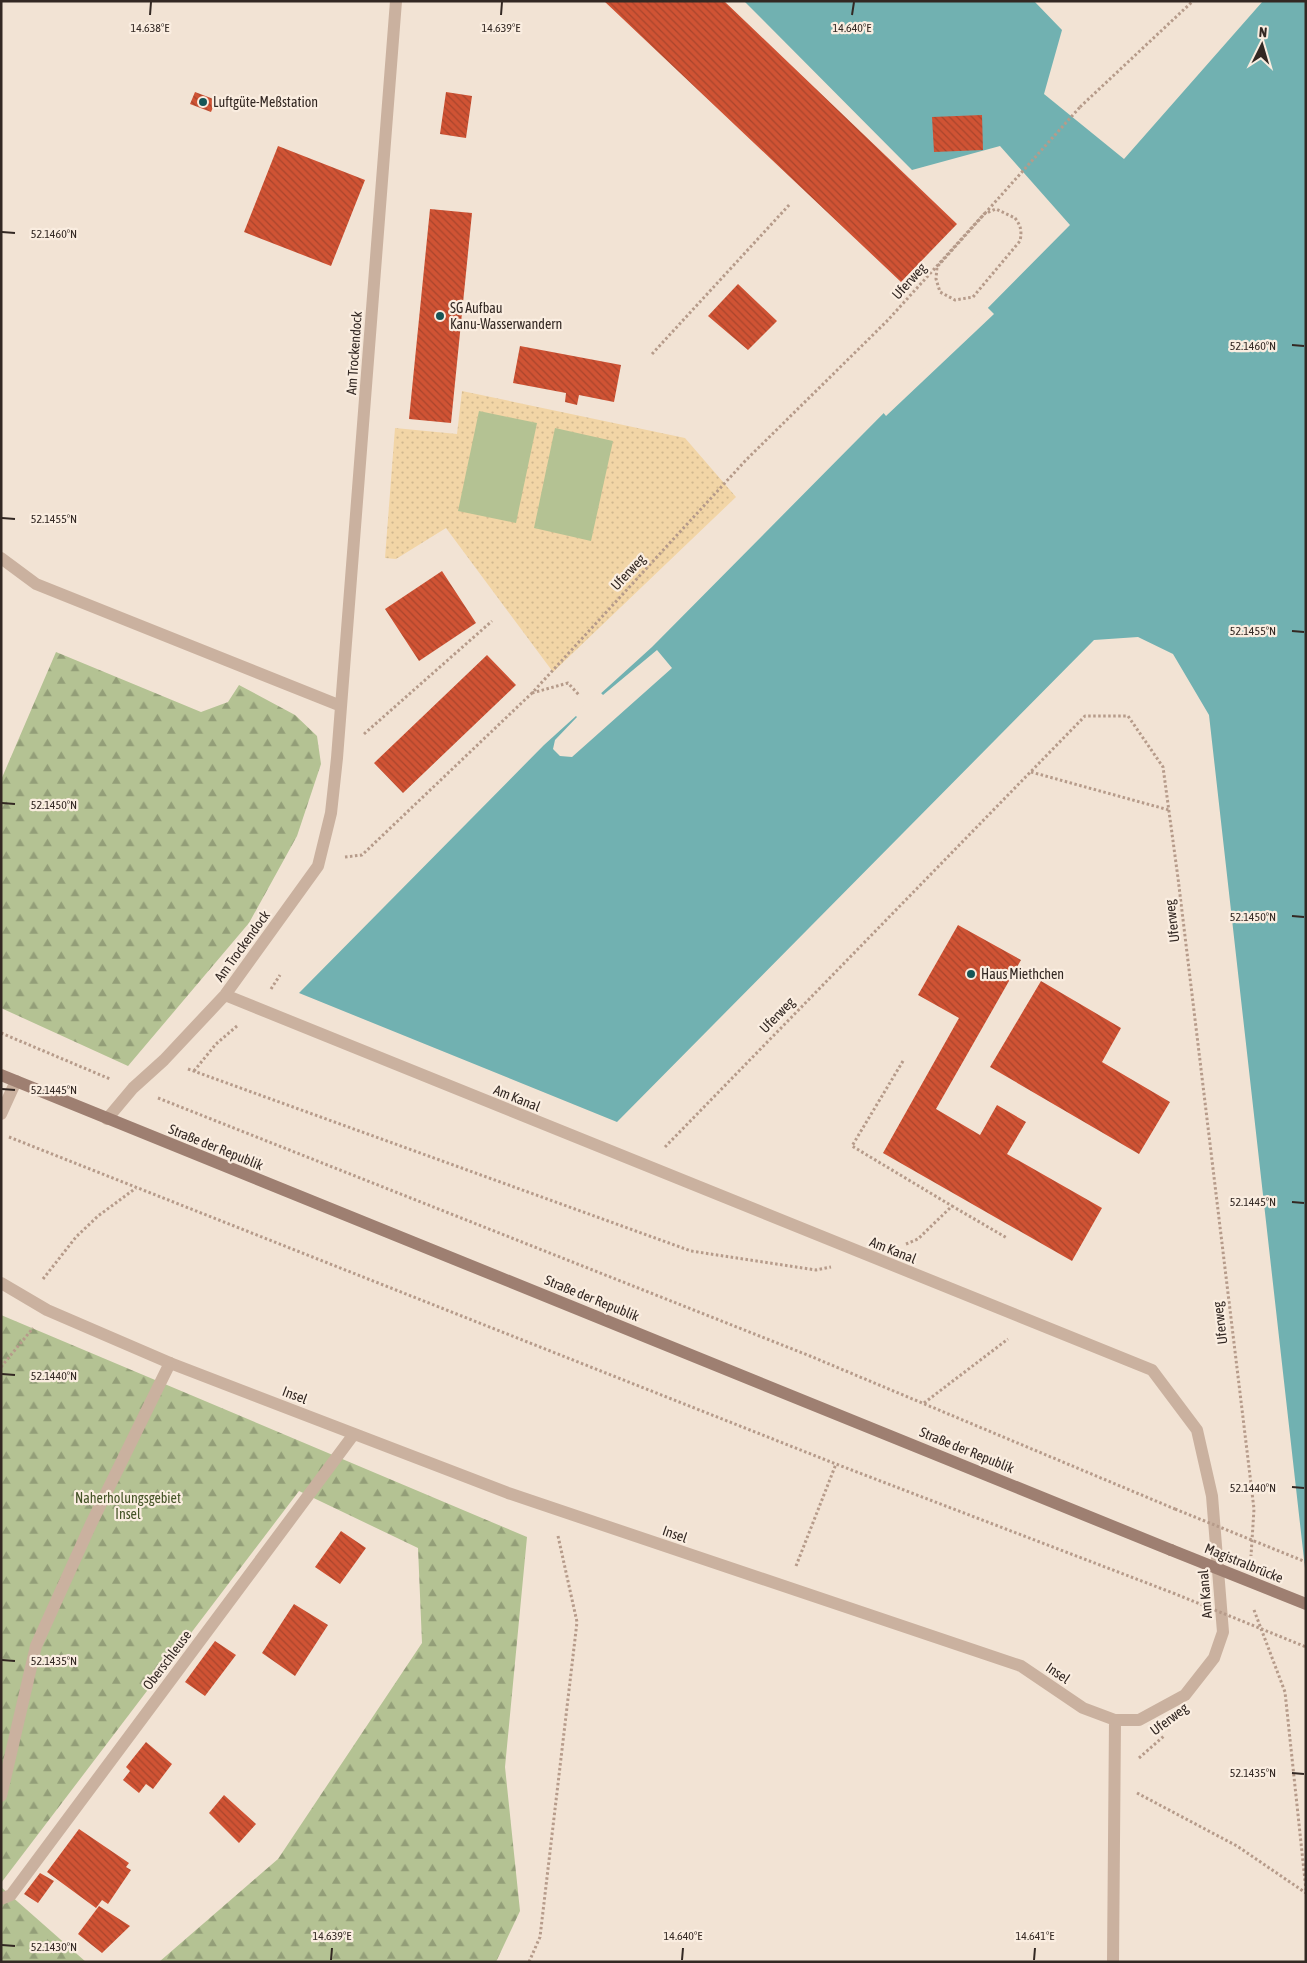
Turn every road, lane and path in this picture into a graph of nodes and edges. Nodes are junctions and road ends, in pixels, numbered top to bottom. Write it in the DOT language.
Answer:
graph roads {
  1 [pos="396,1"];
  2 [pos="1193,1"];
  3 [pos="790,204"];
  4 [pos="652,354"];
  5 [pos="1,558"];
  6 [pos="492,621"];
  7 [pos="532,693"];
  8 [pos="580,694"];
  9 [pos="341,706"];
  10 [pos="338,758"];
  11 [pos="1030,772"];
  12 [pos="1169,810"];
  13 [pos="318,866"];
  14 [pos="225,995"];
  15 [pos="1,1033"];
  16 [pos="164,1060"];
  17 [pos="902,1061"];
  18 [pos="1,1075"];
  19 [pos="16,1081"];
  20 [pos="133,1088"];
  21 [pos="1,1114"];
  22 [pos="107,1118"];
  23 [pos="1,1134"];
  24 [pos="645,1167"];
  25 [pos="136,1187"];
  26 [pos="952,1206"];
  27 [pos="1007,1238"];
  28 [pos="871,1258"];
  29 [pos="1,1283"];
  30 [pos="30,1301"];
  31 [pos="47,1310"];
  32 [pos="1031,1322"];
  33 [pos="170,1363"];
  34 [pos="1,1367"];
  35 [pos="924,1404"];
  36 [pos="354,1434"];
  37 [pos="836,1464"];
  38 [pos="552,1508"];
  39 [pos="1171,1550"];
  40 [pos="1251,1556"];
  41 [pos="1306,1562"];
  42 [pos="787,1588"];
  43 [pos="1251,1604"];
  44 [pos="1306,1604"];
  45 [pos="1246,1621"];
  46 [pos="1245,1629"];
  47 [pos="1306,1647"];
  48 [pos="1115,1720"];
  49 [pos="1169,1733"];
  50 [pos="1115,1781"];
  51 [pos="1,1796"];
  52 [pos="1306,1892"];
  53 [pos="1,1899"];
  54 [pos="529,1962"];
  55 [pos="1113,1962"];
  1 -- 9 [label="street, Am Trockendock"];
  2 -- 7 [label="path, Uferweg, bridge"];
  3 -- 4 [label="path"];
  5 -- 9 [label="street"];
  6 -- 10 [label="path"];
  7 -- 8 [label="path"];
  7 -- 13 [label="path, Uferweg"];
  9 -- 10 [label="street, Am Trockendock"];
  10 -- 13 [label="street, Am Trockendock"];
  11 -- 12 [label="path"];
  11 -- 12 [label="path, Uferweg"];
  11 -- 24 [label="path, Uferweg"];
  12 -- 40 [label="path, Uferweg"];
  13 -- 14 [label="street, Am Trockendock"];
  14 -- 16 [label="street, Am Trockendock"];
  14 -- 24 [label="street, Am Kanal"];
  15 -- 20 [label="path"];
  16 -- 20 [label="street, Am Trockendock"];
  16 -- 28 [label="path"];
  17 -- 26 [label="path"];
  18 -- 19 [label="main road, Straße der Republik"];
  19 -- 21 [label="street"];
  19 -- 22 [label="main road, Straße der Republik"];
  20 -- 22 [label="street, Am Trockendock"];
  20 -- 35 [label="path"];
  22 -- 39 [label="main road, Straße der Republik"];
  23 -- 25 [label="path"];
  24 -- 28 [label="street, Am Kanal"];
  25 -- 30 [label="path"];
  25 -- 37 [label="path"];
  26 -- 27 [label="path"];
  26 -- 28 [label="path"];
  28 -- 32 [label="street, Am Kanal"];
  29 -- 30 [label="street, Insel"];
  30 -- 31 [label="street, Insel"];
  31 -- 33 [label="street, Insel"];
  31 -- 34 [label="path"];
  32 -- 35 [label="path"];
  32 -- 48 [label="street, Am Kanal"];
  33 -- 36 [label="street, Insel"];
  33 -- 51 [label="street"];
  35 -- 41 [label="path, bridge"];
  36 -- 38 [label="street, Insel"];
  36 -- 53 [label="street, Oberschleuse"];
  37 -- 42 [label="path"];
  37 -- 47 [label="path, bridge"];
  38 -- 42 [label="street, Insel"];
  38 -- 54 [label="path"];
  39 -- 44 [label="main road, Magistralbrücke, bridge"];
  42 -- 48 [label="street, Insel"];
  43 -- 52 [label="path"];
  45 -- 46 [label="path"];
  48 -- 50 [label="street"];
  49 -- 50 [label="path, Uferweg"];
  50 -- 52 [label="path"];
  50 -- 55 [label="street"];
}
